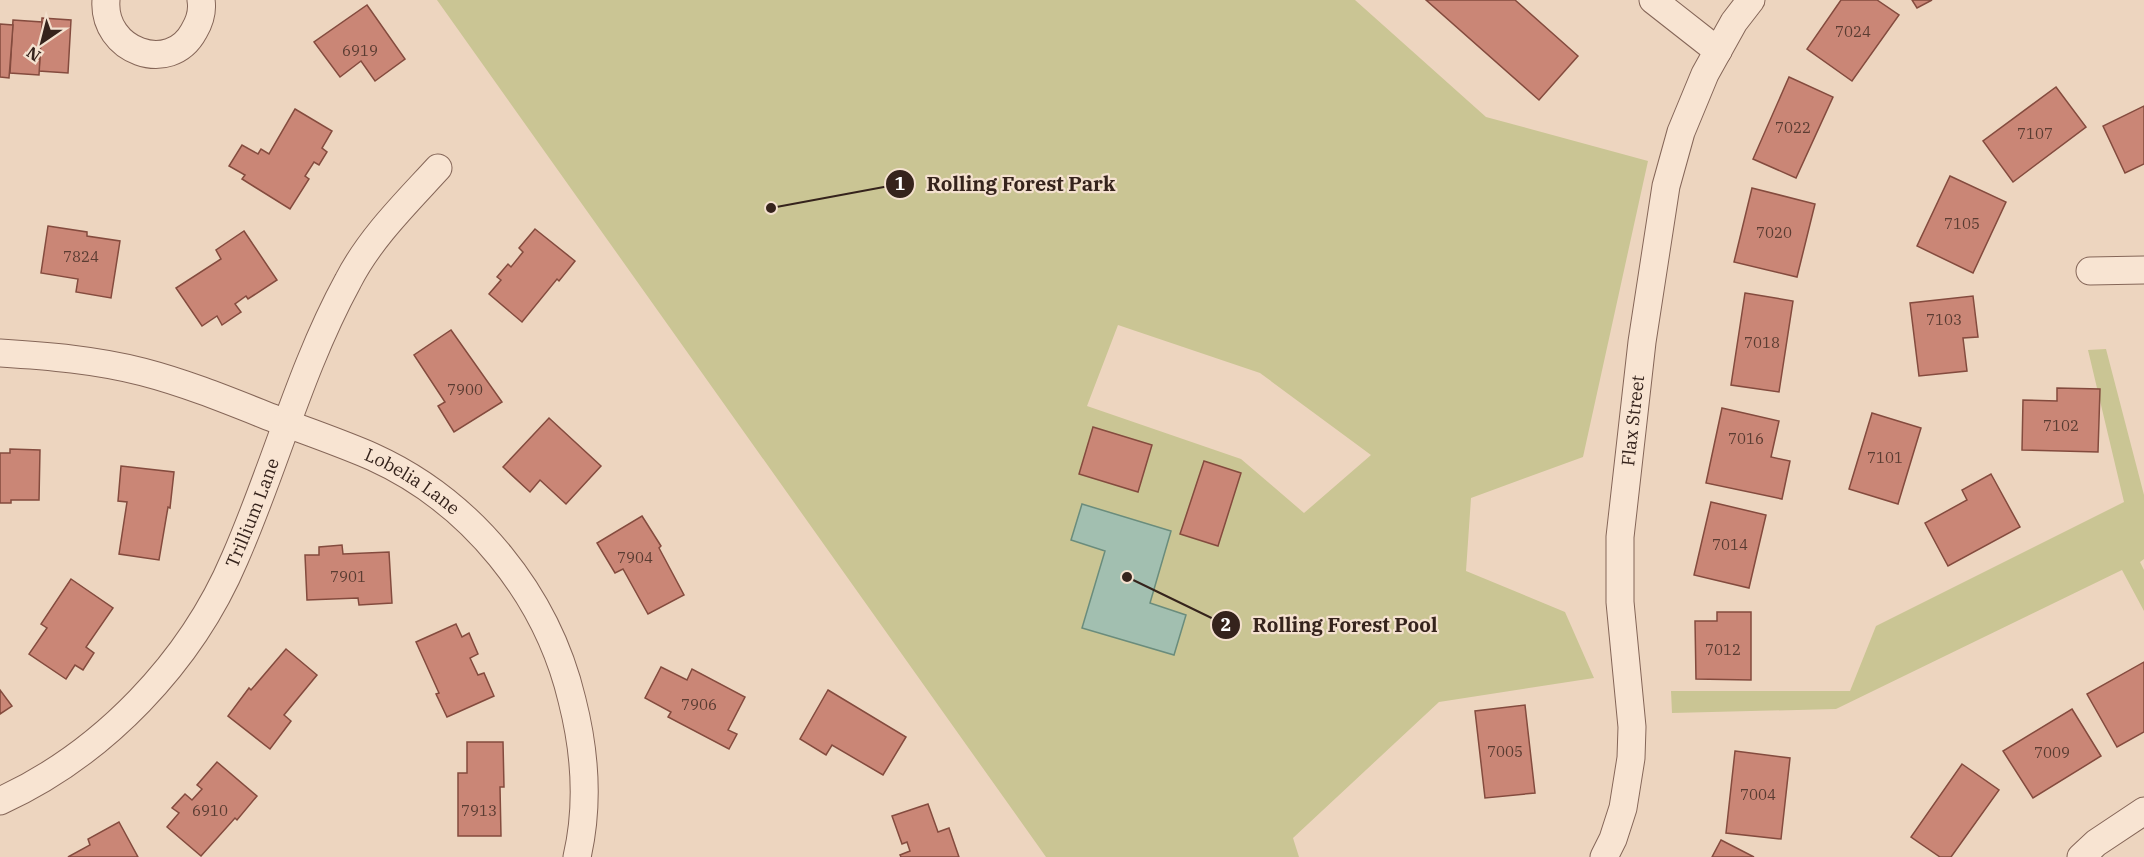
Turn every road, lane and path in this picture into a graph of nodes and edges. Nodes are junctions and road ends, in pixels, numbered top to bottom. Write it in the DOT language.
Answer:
graph roads {
  1 [pos="106,0"];
  2 [pos="201,0"];
  3 [pos="1653,0"];
  4 [pos="1751,0"];
  5 [pos="1718,51"];
  6 [pos="438,168"];
  7 [pos="2144,270"];
  8 [pos="2090,271"];
  9 [pos="0,353"];
  10 [pos="287,424"];
  11 [pos="0,801"];
  12 [pos="2144,811"];
  13 [pos="577,857"];
  14 [pos="1604,857"];
  15 [pos="2081,857"];
  1 -- 2 [label="street"];
  3 -- 5 [label="street"];
  4 -- 5 [label="street, Flax Street"];
  5 -- 14 [label="street, Flax Street"];
  6 -- 10 [label="street, Trillium Lane"];
  7 -- 8 [label="street"];
  9 -- 10 [label="street, Lobelia Lane"];
  10 -- 11 [label="street, Trillium Lane"];
  10 -- 13 [label="street, Lobelia Lane"];
  12 -- 15 [label="street"];
}
